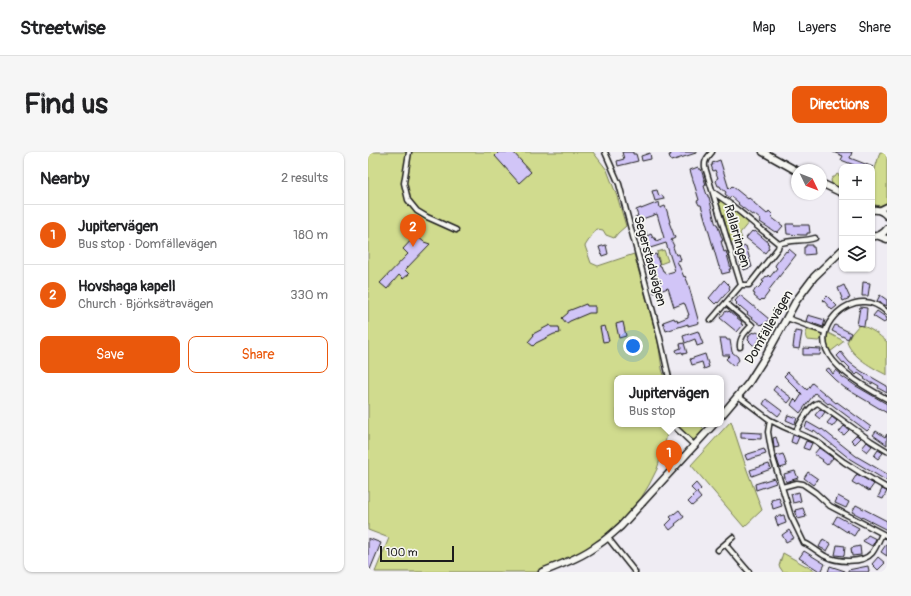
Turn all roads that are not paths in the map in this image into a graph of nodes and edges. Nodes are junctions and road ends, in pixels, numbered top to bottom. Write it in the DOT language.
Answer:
graph roads {
  1 [pos="409,152"];
  2 [pos="605,152"];
  3 [pos="712,152"];
  4 [pos="763,152"];
  5 [pos="791,168"];
  6 [pos="827,186"];
  7 [pos="713,192"];
  8 [pos="839,193"];
  9 [pos="887,206"];
  10 [pos="875,209"];
  11 [pos="875,209"];
  12 [pos="887,216"];
  13 [pos="887,229"];
  14 [pos="456,230"];
  15 [pos="875,236"];
  16 [pos="815,238"];
  17 [pos="887,240"];
  18 [pos="779,244"];
  19 [pos="839,253"];
  20 [pos="740,285"];
  21 [pos="726,303"];
  22 [pos="887,312"];
  23 [pos="787,318"];
  24 [pos="711,320"];
  25 [pos="825,332"];
  26 [pos="740,347"];
  27 [pos="668,375"];
  28 [pos="738,396"];
  29 [pos="887,399"];
  30 [pos="724,412"];
  31 [pos="770,420"];
  32 [pos="675,427"];
  33 [pos="711,427"];
  34 [pos="796,432"];
  35 [pos="695,446"];
  36 [pos="887,451"];
  37 [pos="782,486"];
  38 [pos="887,488"];
  39 [pos="882,534"];
  40 [pos="887,536"];
  41 [pos="733,537"];
  42 [pos="608,538"];
  43 [pos="725,544"];
  44 [pos="718,550"];
  45 [pos="542,572"];
  46 [pos="636,572"];
  47 [pos="749,572"];
  1 -- 14 [label="street"];
  2 -- 27 [label="street, Segerstadsvägen"];
  3 -- 7 [label="street, Rallarringen"];
  4 -- 5 [label="street"];
  6 -- 8 [label="street"];
  7 -- 18 [label="street, Rallarringen"];
  7 -- 20 [label="street, Rallarringen"];
  9 -- 10 [label="street"];
  11 -- 12 [label="street"];
  13 -- 15 [label="street"];
  15 -- 17 [label="street"];
  16 -- 18 [label="street"];
  18 -- 20 [label="street, Rallarringen"];
  19 -- 23 [label="street, Domfällevägen"];
  20 -- 21 [label="street, Rallarringen"];
  21 -- 24 [label="street, Rallarringen"];
  21 -- 26 [label="street"];
  22 -- 25 [label="street"];
  23 -- 25 [label="street"];
  23 -- 28 [label="street, Domfällevägen"];
  25 -- 29 [label="street"];
  28 -- 30 [label="street, Domfällevägen"];
  28 -- 31 [label="street"];
  31 -- 34 [label="street"];
  31 -- 37 [label="street"];
  32 -- 35 [label="street"];
  33 -- 35 [label="street"];
  34 -- 36 [label="street"];
  34 -- 38 [label="street"];
  35 -- 42 [label="street"];
  37 -- 39 [label="street"];
  37 -- 39 [label="street"];
  39 -- 40 [label="street"];
  41 -- 43 [label="street"];
  42 -- 45 [label="street"];
  42 -- 46 [label="street"];
  43 -- 44 [label="street"];
  43 -- 47 [label="street"];
}
